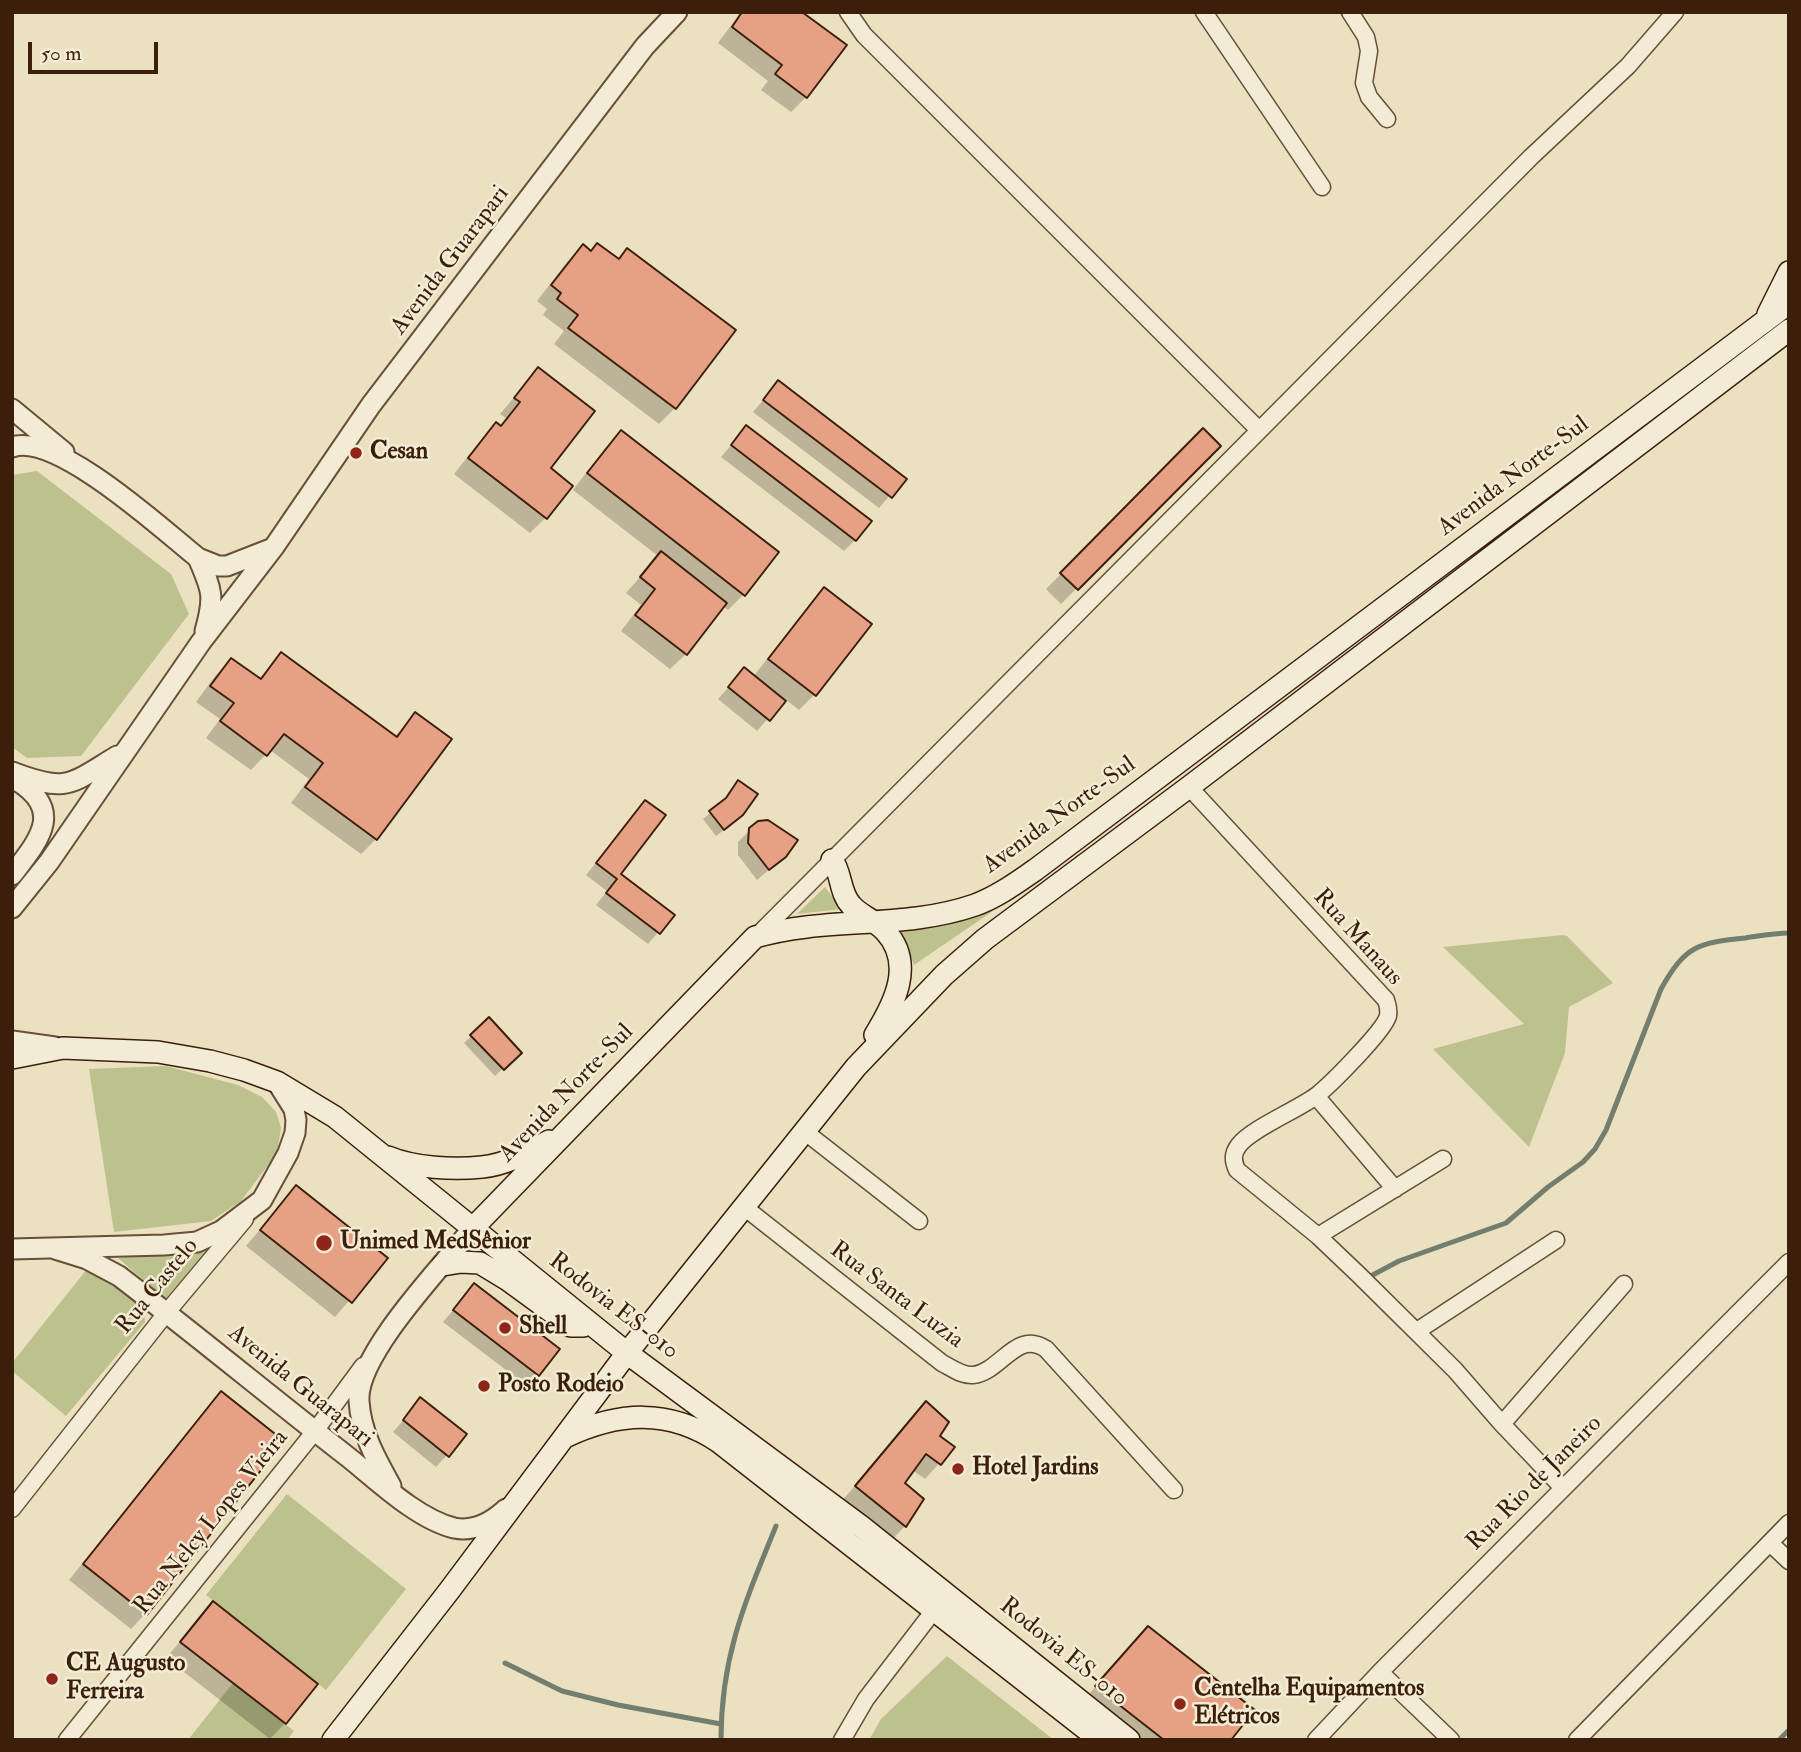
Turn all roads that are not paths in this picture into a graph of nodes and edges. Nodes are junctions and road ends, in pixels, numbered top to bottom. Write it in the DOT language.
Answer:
graph roads {
  1 [pos="677,12"];
  2 [pos="848,12"];
  3 [pos="1204,12"];
  4 [pos="1350,12"];
  5 [pos="1675,12"];
  6 [pos="1387,119"];
  7 [pos="1322,187"];
  8 [pos="1789,272"];
  9 [pos="1789,303"];
  10 [pos="1764,322"];
  11 [pos="1789,330"];
  12 [pos="1789,348"];
  13 [pos="1744,365"];
  14 [pos="12,410"];
  15 [pos="1259,430"];
  16 [pos="12,447"];
  17 [pos="87,470"];
  18 [pos="274,547"];
  19 [pos="198,558"];
  20 [pos="201,642"];
  21 [pos="126,750"];
  22 [pos="12,775"];
  23 [pos="1189,787"];
  24 [pos="832,860"];
  25 [pos="12,875"];
  26 [pos="12,908"];
  27 [pos="877,923"];
  28 [pos="755,937"];
  29 [pos="12,1041"];
  30 [pos="63,1048"];
  31 [pos="12,1058"];
  32 [pos="856,1067"];
  33 [pos="277,1082"];
  34 [pos="1316,1096"];
  35 [pos="804,1131"];
  36 [pos="566,1132"];
  37 [pos="380,1153"];
  38 [pos="1443,1159"];
  39 [pos="1395,1189"];
  40 [pos="262,1200"];
  41 [pos="744,1207"];
  42 [pos="919,1221"];
  43 [pos="473,1228"];
  44 [pos="1318,1236"];
  45 [pos="1556,1240"];
  46 [pos="12,1249"];
  47 [pos="55,1249"];
  48 [pos="1789,1262"];
  49 [pos="443,1265"];
  50 [pos="1624,1284"];
  51 [pos="167,1312"];
  52 [pos="593,1326"];
  53 [pos="1417,1331"];
  54 [pos="389,1332"];
  55 [pos="626,1353"];
  56 [pos="1502,1423"];
  57 [pos="315,1431"];
  58 [pos="563,1437"];
  59 [pos="1563,1488"];
  60 [pos="1174,1490"];
  61 [pos="394,1493"];
  62 [pos="516,1500"];
  63 [pos="12,1509"];
  64 [pos="1789,1524"];
  65 [pos="1770,1543"];
  66 [pos="1789,1561"];
  67 [pos="935,1609"];
  68 [pos="1380,1672"];
  69 [pos="67,1740"];
  70 [pos="333,1740"];
  71 [pos="842,1740"];
  72 [pos="1100,1740"];
  73 [pos="1129,1740"];
  74 [pos="1316,1740"];
  75 [pos="1451,1740"];
  76 [pos="1577,1740"];
  1 -- 18 [label="street, Avenida Guarapari"];
  2 -- 15 [label="street"];
  3 -- 7 [label="street"];
  4 -- 6 [label="street"];
  5 -- 15 [label="street"];
  8 -- 10 [label="main road"];
  9 -- 10 [label="main road, Avenida Norte-Sul"];
  10 -- 27 [label="main road, Avenida Norte-Sul"];
  11 -- 13 [label="main road, Avenida Norte-Sul"];
  12 -- 13 [label="main road"];
  13 -- 23 [label="main road, Avenida Norte-Sul"];
  14 -- 17 [label="street"];
  15 -- 24 [label="street"];
  16 -- 17 [label="street"];
  17 -- 19 [label="street"];
  18 -- 19 [label="street"];
  18 -- 20 [label="street, Avenida Guarapari"];
  19 -- 20 [label="street"];
  20 -- 21 [label="street, Avenida Guarapari"];
  21 -- 22 [label="street"];
  21 -- 26 [label="street, Avenida Guarapari"];
  22 -- 25 [label="street"];
  23 -- 32 [label="main road, Avenida Norte-Sul"];
  23 -- 34 [label="street, Rua Manaus"];
  24 -- 27 [label="main road"];
  24 -- 28 [label="street"];
  27 -- 28 [label="main road, Avenida Norte-Sul"];
  27 -- 32 [label="main road"];
  28 -- 36 [label="main road, Avenida Norte-Sul"];
  29 -- 30 [label="street"];
  30 -- 31 [label="main road, Rodovia ES-010"];
  30 -- 33 [label="main road, Rodovia ES-010"];
  32 -- 35 [label="main road, Avenida Norte-Sul"];
  33 -- 37 [label="main road, Rodovia ES-010"];
  33 -- 40 [label="street, Rua Castelo"];
  34 -- 39 [label="street"];
  34 -- 44 [label="street, Rua Manaus"];
  35 -- 41 [label="main road, Avenida Norte-Sul"];
  35 -- 42 [label="street"];
  36 -- 37 [label="main road"];
  36 -- 43 [label="main road, Avenida Norte-Sul"];
  37 -- 43 [label="main road, Rodovia ES-010"];
  38 -- 39 [label="street"];
  39 -- 44 [label="street"];
  40 -- 47 [label="street, Avenida Guarapari"];
  40 -- 51 [label="street, Rua Castelo"];
  41 -- 55 [label="main road, Avenida Norte-Sul"];
  41 -- 60 [label="street, Rua Santa Luzia"];
  43 -- 49 [label="street, Avenida Norte-Sul"];
  43 -- 52 [label="main road, Rodovia ES-010"];
  44 -- 53 [label="street"];
  45 -- 53 [label="street"];
  46 -- 47 [label="street, Avenida Guarapari"];
  47 -- 51 [label="street, Avenida Guarapari"];
  48 -- 59 [label="street, Rua Rio de Janeiro"];
  49 -- 52 [label="main road"];
  49 -- 54 [label="street, Avenida Norte-Sul"];
  50 -- 56 [label="street"];
  51 -- 57 [label="street, Avenida Guarapari"];
  51 -- 63 [label="street, Rua Castelo"];
  52 -- 55 [label="main road, Rodovia ES-010"];
  53 -- 56 [label="street"];
  54 -- 57 [label="street, Rua Nelcy Lopes Vieira"];
  54 -- 61 [label="street, Avenida Norte-Sul"];
  55 -- 58 [label="main road, Avenida Norte-Sul"];
  55 -- 73 [label="main road, Rodovia ES-010"];
  56 -- 59 [label="street"];
  57 -- 61 [label="street, Avenida Guarapari"];
  57 -- 69 [label="street, Rua Nelcy Lopes Vieira"];
  58 -- 62 [label="main road, Avenida Norte-Sul"];
  58 -- 67 [label="main road, Rodovia ES-010"];
  59 -- 68 [label="street, Rua Rio de Janeiro"];
  61 -- 62 [label="street, Avenida Guarapari"];
  62 -- 70 [label="main road, Avenida Norte-Sul"];
  64 -- 65 [label="street"];
  65 -- 66 [label="street"];
  65 -- 76 [label="street"];
  67 -- 71 [label="street"];
  67 -- 72 [label="main road, Rodovia ES-010"];
  68 -- 74 [label="street, Rua Rio de Janeiro"];
  68 -- 75 [label="street"];
}
